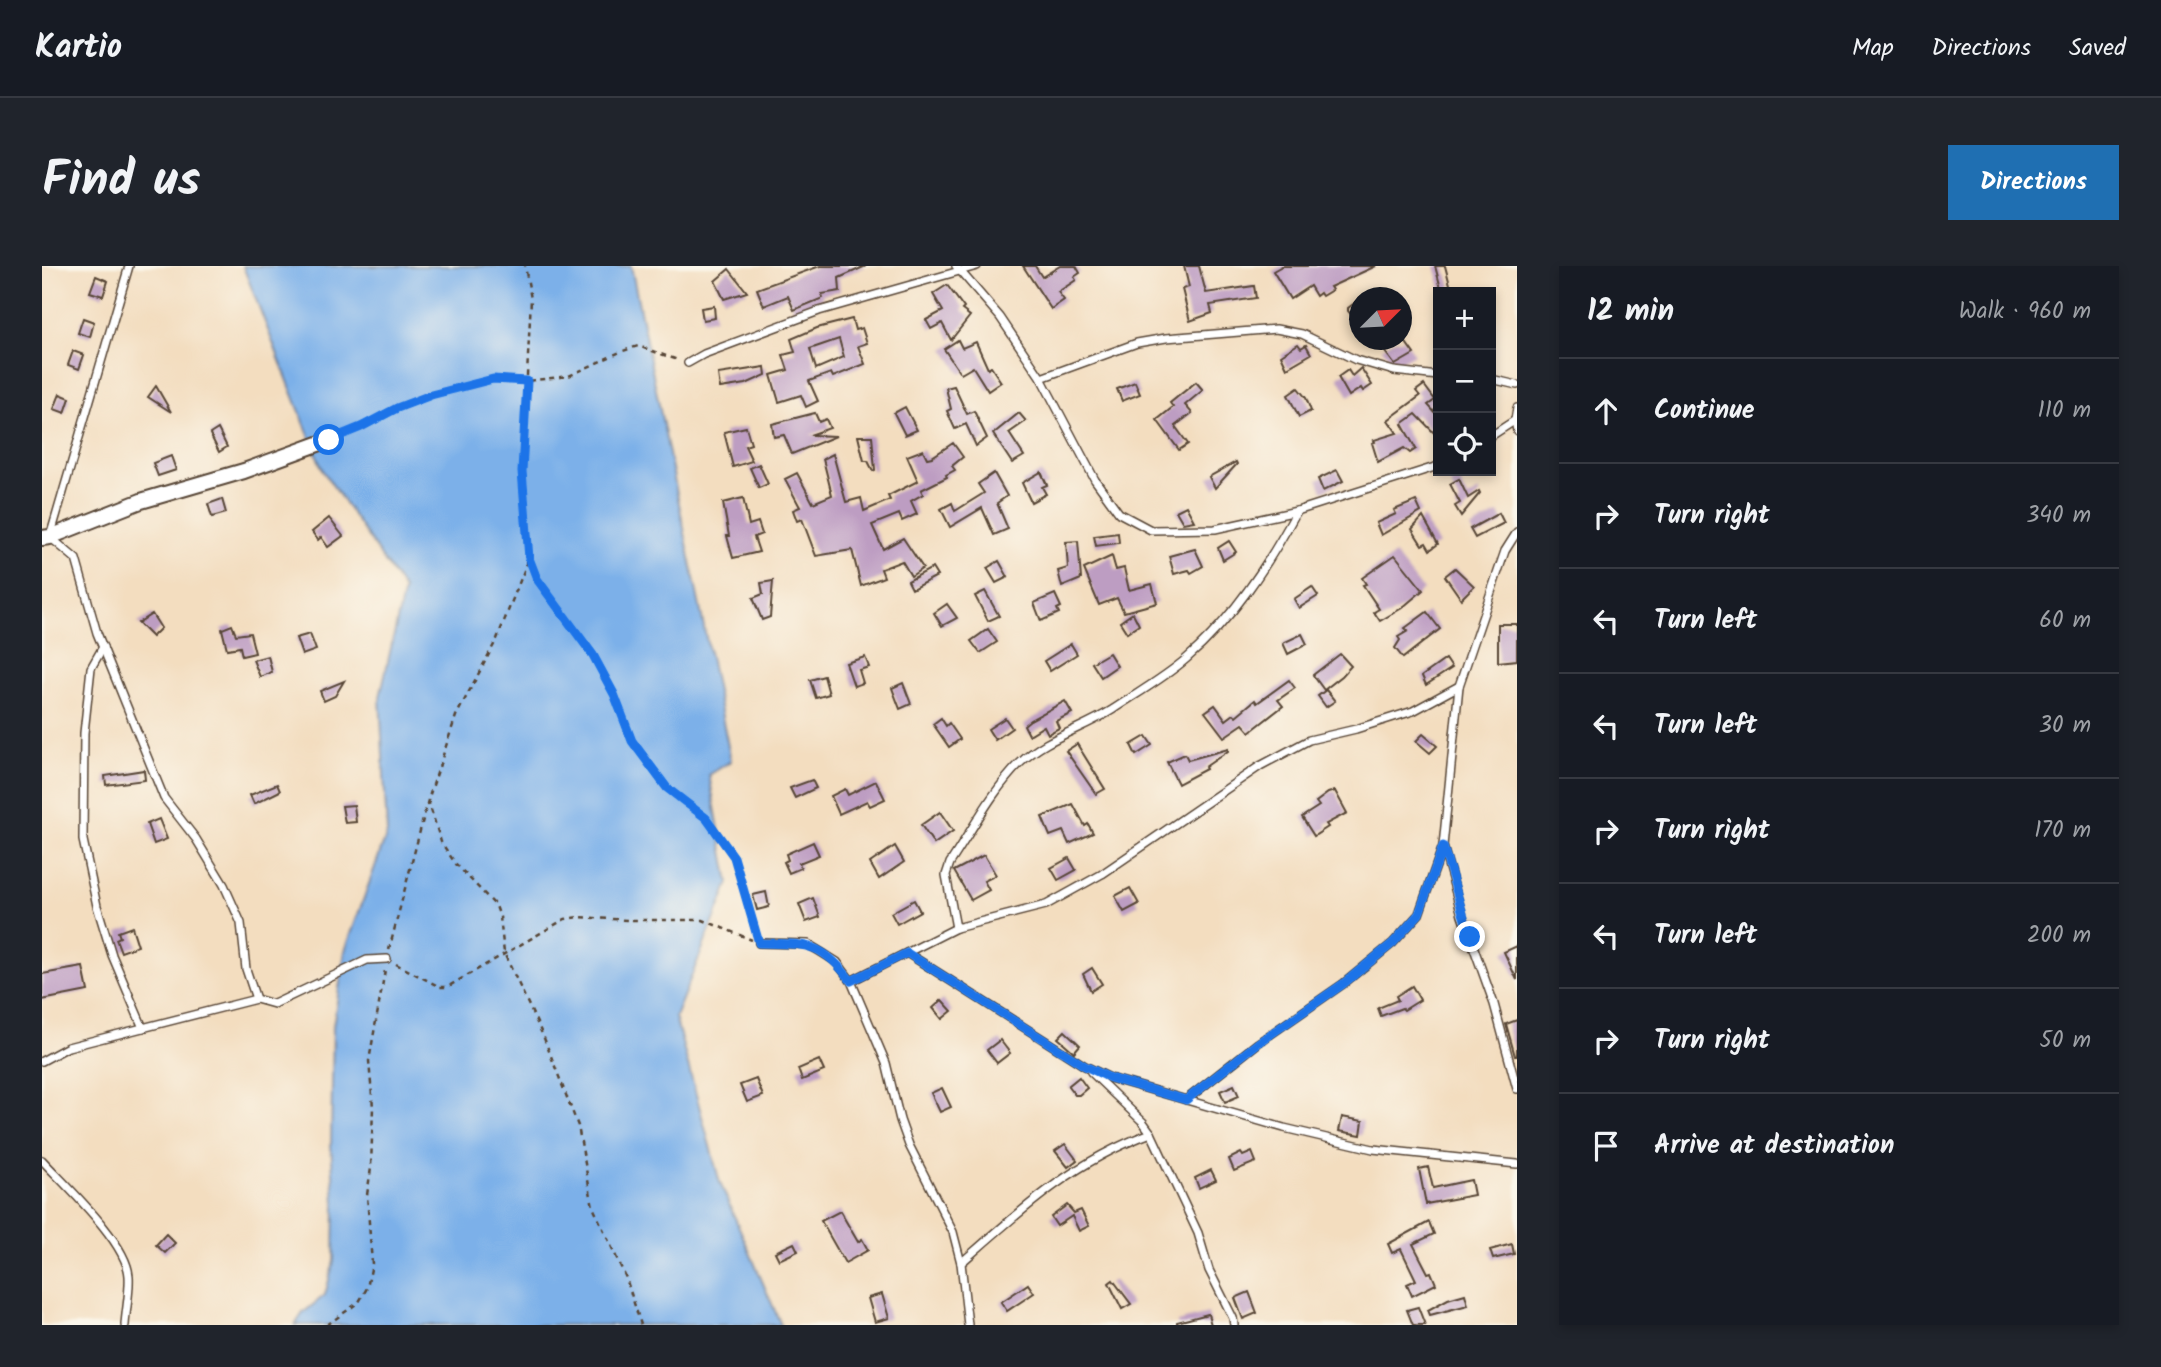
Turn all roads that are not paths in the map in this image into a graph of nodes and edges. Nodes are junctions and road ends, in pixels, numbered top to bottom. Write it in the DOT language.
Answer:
graph roads {
  1 [pos="129,266"];
  2 [pos="977,266"];
  3 [pos="958,268"];
  4 [pos="688,363"];
  5 [pos="1433,376"];
  6 [pos="1041,378"];
  7 [pos="1496,380"];
  8 [pos="1517,385"];
  9 [pos="1517,408"];
  10 [pos="1516,420"];
  11 [pos="1517,431"];
  12 [pos="1496,433"];
  13 [pos="329,440"];
  14 [pos="1433,468"];
  15 [pos="1297,511"];
  16 [pos="1517,532"];
  17 [pos="46,538"];
  18 [pos="103,647"];
  19 [pos="1459,686"];
  20 [pos="1443,846"];
  21 [pos="956,928"];
  22 [pos="759,943"];
  23 [pos="907,953"];
  24 [pos="387,959"];
  25 [pos="851,981"];
  26 [pos="256,999"];
  27 [pos="143,1028"];
  28 [pos="42,1061"];
  29 [pos="1085,1066"];
  30 [pos="1517,1089"];
  31 [pos="1186,1100"];
  32 [pos="1150,1133"];
  33 [pos="42,1160"];
  34 [pos="1517,1164"];
  35 [pos="961,1263"];
  36 [pos="125,1325"];
  37 [pos="968,1325"];
  38 [pos="1234,1325"];
  1 -- 17 [label="lane"];
  2 -- 3 [label="lane"];
  3 -- 4 [label="lane"];
  3 -- 6 [label="lane"];
  5 -- 6 [label="lane"];
  6 -- 15 [label="lane"];
  7 -- 8 [label="lane"];
  9 -- 10 [label="lane"];
  10 -- 11 [label="lane"];
  10 -- 12 [label="lane"];
  13 -- 17 [label="street"];
  14 -- 15 [label="lane"];
  15 -- 21 [label="lane"];
  16 -- 19 [label="lane"];
  17 -- 18 [label="lane"];
  18 -- 26 [label="lane"];
  18 -- 27 [label="lane"];
  19 -- 20 [label="lane"];
  19 -- 21 [label="lane"];
  20 -- 30 [label="lane"];
  20 -- 31 [label="lane"];
  21 -- 23 [label="lane"];
  22 -- 25 [label="lane"];
  23 -- 25 [label="lane"];
  23 -- 29 [label="lane"];
  24 -- 26 [label="lane"];
  25 -- 35 [label="lane"];
  26 -- 27 [label="lane"];
  27 -- 28 [label="lane"];
  29 -- 31 [label="lane"];
  29 -- 32 [label="lane"];
  31 -- 34 [label="lane"];
  32 -- 35 [label="lane"];
  32 -- 38 [label="lane"];
  33 -- 36 [label="lane"];
  35 -- 37 [label="lane"];
}
